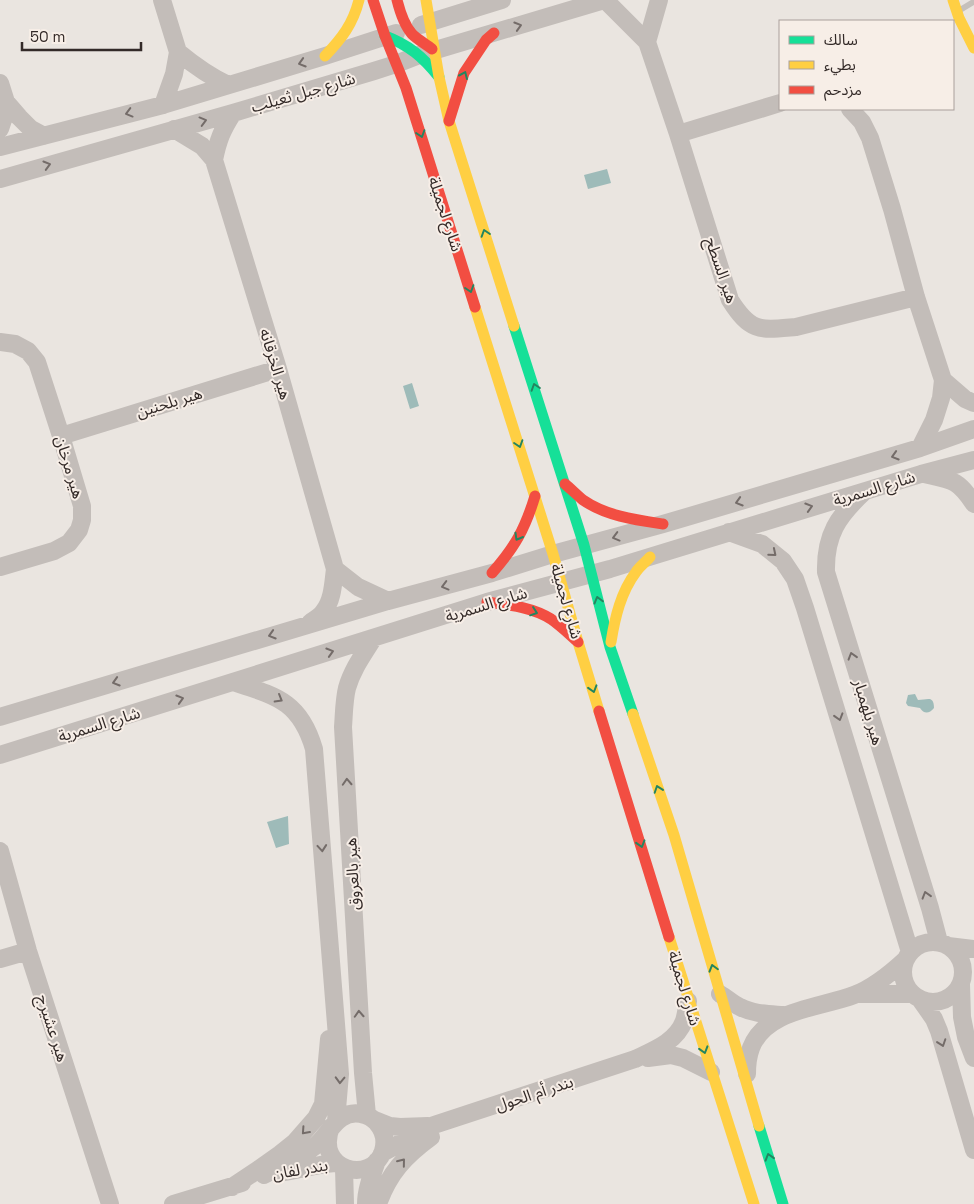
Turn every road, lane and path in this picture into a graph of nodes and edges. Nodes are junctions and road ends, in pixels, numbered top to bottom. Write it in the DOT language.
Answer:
graph roads {
  1 [pos="162,0"];
  2 [pos="359,0"];
  3 [pos="373,0"];
  4 [pos="397,0"];
  5 [pos="426,0"];
  6 [pos="502,0"];
  7 [pos="604,0"];
  8 [pos="659,0"];
  9 [pos="951,0"];
  10 [pos="961,0"];
  11 [pos="959,18"];
  12 [pos="430,22"];
  13 [pos="408,29"];
  14 [pos="494,33"];
  15 [pos="385,36"];
  16 [pos="647,42"];
  17 [pos="974,48"];
  18 [pos="178,52"];
  19 [pos="427,53"];
  20 [pos="325,56"];
  21 [pos="396,64"];
  22 [pos="0,83"];
  23 [pos="228,85"];
  24 [pos="6,102"];
  25 [pos="779,103"];
  26 [pos="163,104"];
  27 [pos="851,110"];
  28 [pos="233,112"];
  29 [pos="449,121"];
  30 [pos="0,129"];
  31 [pos="174,129"];
  32 [pos="678,134"];
  33 [pos="44,136"];
  34 [pos="0,147"];
  35 [pos="214,160"];
  36 [pos="0,179"];
  37 [pos="916,298"];
  38 [pos="0,342"];
  39 [pos="278,369"];
  40 [pos="943,380"];
  41 [pos="974,403"];
  42 [pos="974,428"];
  43 [pos="62,436"];
  44 [pos="920,448"];
  45 [pos="974,460"];
  46 [pos="921,474"];
  47 [pos="566,484"];
  48 [pos="866,490"];
  49 [pos="535,496"];
  50 [pos="974,504"];
  51 [pos="663,524"];
  52 [pos="729,532"];
  53 [pos="584,545"];
  54 [pos="554,554"];
  55 [pos="650,557"];
  56 [pos="0,567"];
  57 [pos="335,569"];
  58 [pos="492,573"];
  59 [pos="591,574"];
  60 [pos="561,582"];
  61 [pos="388,601"];
  62 [pos="487,602"];
  63 [pos="309,624"];
  64 [pos="373,639"];
  65 [pos="578,642"];
  66 [pos="610,647"];
  67 [pos="233,682"];
  68 [pos="2,715"];
  69 [pos="7,753"];
  70 [pos="0,768"];
  71 [pos="0,851"];
  72 [pos="943,944"];
  73 [pos="974,949"];
  74 [pos="28,951"];
  75 [pos="908,956"];
  76 [pos="0,959"];
  77 [pos="966,976"];
  78 [pos="720,994"];
  79 [pos="856,994"];
  80 [pos="917,997"];
  81 [pos="688,1000"];
  82 [pos="783,1016"];
  83 [pos="337,1020"];
  84 [pos="974,1058"];
  85 [pos="635,1060"];
  86 [pos="710,1072"];
  87 [pos="747,1085"];
  88 [pos="473,1112"];
  89 [pos="371,1118"];
  90 [pos="334,1124"];
  91 [pos="434,1125"];
  92 [pos="974,1150"];
  93 [pos="380,1157"];
  94 [pos="340,1165"];
  95 [pos="264,1175"];
  96 [pos="232,1187"];
  97 [pos="110,1204"];
  98 [pos="173,1204"];
  99 [pos="346,1204"];
  100 [pos="366,1204"];
  101 [pos="378,1204"];
  102 [pos="754,1204"];
  103 [pos="784,1204"];
  1 -- 18 [label="street"];
  2 -- 20 [label="street"];
  3 -- 15 [label="street, شارع لجميلة"];
  4 -- 13 [label="street"];
  5 -- 12 [label="street, شارع لجميلة"];
  6 -- 12 [label="street, شارع جبل ثعيلب"];
  14 -- 7 [label="street, شارع جبل ثعيلب, one-way"];
  7 -- 16 [label="street, هير السطح"];
  8 -- 16 [label="street"];
  9 -- 11 [label="street"];
  10 -- 11 [label="street"];
  11 -- 17 [label="street"];
  12 -- 13 [label="street, شارع جبل ثعيلب"];
  12 -- 19 [label="street, شارع لجميلة"];
  13 -- 15 [label="street, شارع جبل ثعيلب"];
  13 -- 19 [label="street"];
  14 -- 19 [label="street, شارع جبل ثعيلب"];
  29 -- 14 [label="street, one-way"];
  15 -- 19 [label="street"];
  15 -- 20 [label="street, شارع جبل ثعيلب"];
  15 -- 21 [label="street, شارع لجميلة"];
  16 -- 32 [label="street, هير السطح"];
  18 -- 23 [label="street"];
  18 -- 26 [label="street"];
  19 -- 21 [label="street, شارع جبل ثعيلب"];
  19 -- 29 [label="street, شارع لجميلة"];
  20 -- 23 [label="street, شارع جبل ثعيلب, one-way"];
  21 -- 28 [label="street, شارع جبل ثعيلب"];
  21 -- 49 [label="street, شارع لجميلة, one-way"];
  22 -- 24 [label="street"];
  23 -- 26 [label="street, شارع جبل ثعيلب"];
  24 -- 30 [label="street"];
  24 -- 33 [label="street"];
  25 -- 32 [label="street"];
  26 -- 33 [label="street, شارع جبل ثعيلب, one-way"];
  27 -- 37 [label="street"];
  31 -- 28 [label="street, شارع جبل ثعيلب, one-way"];
  28 -- 35 [label="street"];
  47 -- 29 [label="street, شارع لجميلة, one-way"];
  31 -- 35 [label="street, هير الخرقانه"];
  36 -- 31 [label="street, شارع جبل ثعيلب, one-way"];
  32 -- 37 [label="street, هير السطح"];
  33 -- 34 [label="street, شارع جبل ثعيلب"];
  35 -- 39 [label="street, هير الخرقانه"];
  37 -- 40 [label="street"];
  38 -- 43 [label="street, هير مرخان"];
  39 -- 43 [label="street, هير بلحنين"];
  39 -- 57 [label="street, هير الخرقانه"];
  40 -- 41 [label="street"];
  40 -- 44 [label="street"];
  42 -- 44 [label="street, شارع السمرية"];
  43 -- 56 [label="street, هير مرخان"];
  44 -- 51 [label="street, شارع السمرية, one-way"];
  45 -- 46 [label="street, شارع السمرية"];
  46 -- 48 [label="street, شارع السمرية"];
  46 -- 50 [label="street"];
  47 -- 51 [label="street"];
  47 -- 53 [label="street, شارع لجميلة"];
  52 -- 48 [label="street, شارع السمرية, one-way"];
  72 -- 48 [label="street, هير بلهمبار, one-way"];
  49 -- 54 [label="street, شارع لجميلة"];
  49 -- 58 [label="street, one-way"];
  51 -- 53 [label="street, شارع السمرية, one-way"];
  52 -- 55 [label="street, شارع السمرية"];
  52 -- 75 [label="street, هير بلهمبار, one-way"];
  53 -- 54 [label="street, شارع السمرية"];
  53 -- 59 [label="street, شارع لجميلة"];
  54 -- 58 [label="street, شارع السمرية"];
  54 -- 60 [label="street, شارع لجميلة"];
  55 -- 59 [label="street, شارع السمرية"];
  55 -- 66 [label="street"];
  57 -- 61 [label="street"];
  57 -- 63 [label="street, هير الخرقانه"];
  58 -- 61 [label="street, شارع السمرية, one-way"];
  59 -- 60 [label="street, شارع السمرية"];
  66 -- 59 [label="street, شارع لجميلة, one-way"];
  60 -- 62 [label="street, شارع السمرية"];
  60 -- 65 [label="street, شارع لجميلة"];
  61 -- 63 [label="street, شارع السمرية"];
  62 -- 64 [label="street, شارع السمرية"];
  62 -- 65 [label="street, one-way"];
  63 -- 68 [label="street, شارع السمرية, one-way"];
  67 -- 64 [label="street, شارع السمرية, one-way"];
  89 -- 64 [label="street, هير بالعروق, one-way"];
  65 -- 81 [label="street, شارع لجميلة, one-way"];
  78 -- 66 [label="street, شارع لجميلة, one-way"];
  69 -- 67 [label="street, شارع السمرية, one-way"];
  67 -- 83 [label="street, هير بالعروق, one-way"];
  69 -- 70 [label="street"];
  71 -- 74 [label="street, هير عشيرج"];
  72 -- 73 [label="street"];
  72 -- 75 [label="street"];
  72 -- 77 [label="street"];
  74 -- 76 [label="street"];
  74 -- 97 [label="street, هير عشيرج"];
  75 -- 79 [label="street"];
  75 -- 80 [label="street"];
  77 -- 80 [label="street"];
  77 -- 84 [label="street"];
  78 -- 82 [label="street"];
  78 -- 87 [label="street, شارع لجميلة"];
  79 -- 80 [label="street"];
  79 -- 82 [label="street"];
  80 -- 92 [label="street, one-way"];
  81 -- 85 [label="street, بندر أم الحول"];
  81 -- 86 [label="street, شارع لجميلة, one-way"];
  82 -- 87 [label="street"];
  83 -- 90 [label="street, هير بالعروق, one-way"];
  83 -- 96 [label="street, هير بالعروق, one-way"];
  85 -- 86 [label="street, بندر أم الحول"];
  85 -- 88 [label="street, بندر أم الحول"];
  86 -- 102 [label="street, شارع لجميلة"];
  103 -- 87 [label="street, شارع لجميلة, one-way"];
  88 -- 91 [label="street, بندر أم الحول"];
  101 -- 88 [label="street, one-way"];
  89 -- 90 [label="street"];
  89 -- 91 [label="street, بندر أم الحول"];
  89 -- 93 [label="street"];
  90 -- 94 [label="street"];
  90 -- 95 [label="street, بندر لفان"];
  91 -- 93 [label="street, بندر أم الحول"];
  93 -- 94 [label="street"];
  93 -- 100 [label="street"];
  94 -- 95 [label="street, بندر لفان"];
  94 -- 99 [label="street"];
  95 -- 96 [label="street, بندر لفان"];
  96 -- 98 [label="street, بندر لفان"];
}
